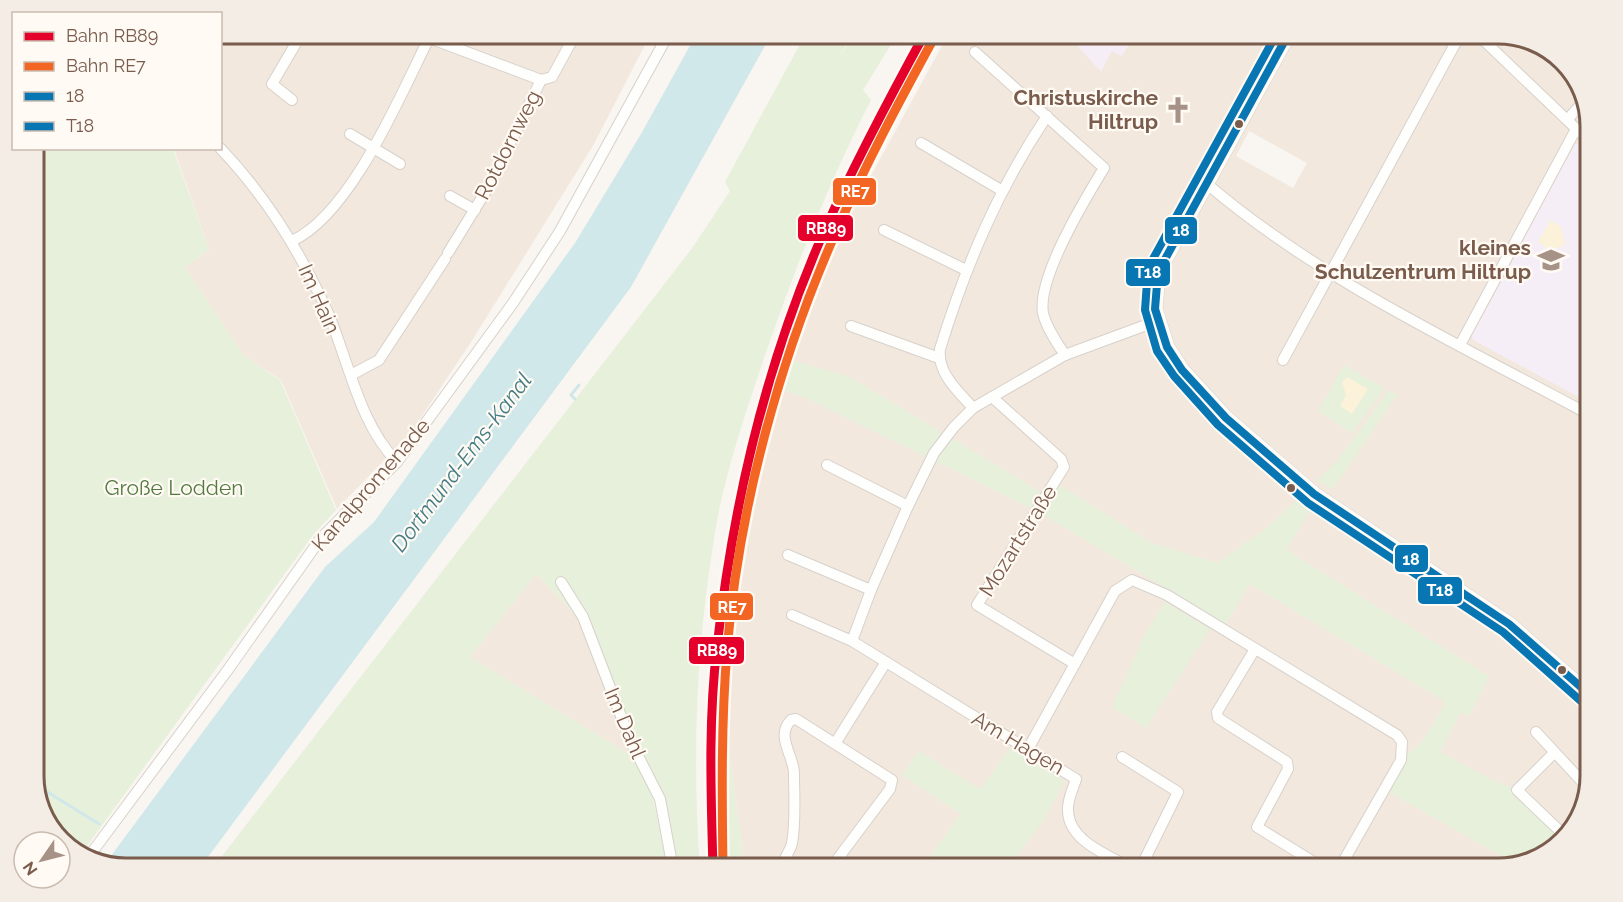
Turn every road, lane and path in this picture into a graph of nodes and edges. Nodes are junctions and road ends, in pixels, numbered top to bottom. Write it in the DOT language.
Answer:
graph roads {
  1 [pos="296,44"];
  2 [pos="426,44"];
  3 [pos="570,44"];
  4 [pos="663,44"];
  5 [pos="1283,44"];
  6 [pos="1455,44"];
  7 [pos="1488,44"];
  8 [pos="448,45"];
  9 [pos="975,52"];
  10 [pos="541,80"];
  11 [pos="292,100"];
  12 [pos="1578,108"];
  13 [pos="1047,116"];
  14 [pos="1568,119"];
  15 [pos="1576,129"];
  16 [pos="1579,132"];
  17 [pos="350,134"];
  18 [pos="921,143"];
  19 [pos="375,148"];
  20 [pos="222,150"];
  21 [pos="400,164"];
  22 [pos="1206,183"];
  23 [pos="1001,190"];
  24 [pos="450,196"];
  25 [pos="475,210"];
  26 [pos="884,230"];
  27 [pos="292,242"];
  28 [pos="966,270"];
  29 [pos="1332,274"];
  30 [pos="1157,321"];
  31 [pos="851,326"];
  32 [pos="1460,345"];
  33 [pos="1065,355"];
  34 [pos="939,358"];
  35 [pos="1283,360"];
  36 [pos="351,375"];
  37 [pos="992,397"];
  38 [pos="973,408"];
  39 [pos="1579,409"];
  40 [pos="397,462"];
  41 [pos="827,465"];
  42 [pos="908,506"];
  43 [pos="788,555"];
  44 [pos="561,582"];
  45 [pos="871,590"];
  46 [pos="792,615"];
  47 [pos="852,641"];
  48 [pos="1255,649"];
  49 [pos="886,662"];
  50 [pos="1075,664"];
  51 [pos="1580,686"];
  52 [pos="1536,732"];
  53 [pos="836,742"];
  54 [pos="1028,749"];
  55 [pos="1554,753"];
  56 [pos="1122,757"];
  57 [pos="1580,780"];
  58 [pos="1559,831"];
  59 [pos="93,851"];
  60 [pos="671,858"];
  61 [pos="785,858"];
  62 [pos="838,858"];
  63 [pos="1114,858"];
  64 [pos="1145,858"];
  65 [pos="1308,858"];
  66 [pos="1345,858"];
  1 -- 11 [label="street"];
  2 -- 19 [label="street"];
  3 -- 10 [label="street, Rotdornweg"];
  4 -- 40 [label="street, Kanalpromenade"];
  5 -- 22 [label="street"];
  6 -- 29 [label="street"];
  7 -- 14 [label="street"];
  8 -- 10 [label="street"];
  9 -- 13 [label="street"];
  10 -- 25 [label="street, Rotdornweg"];
  12 -- 14 [label="street"];
  13 -- 23 [label="street"];
  13 -- 33 [label="street"];
  14 -- 15 [label="street"];
  15 -- 16 [label="street"];
  15 -- 32 [label="street"];
  17 -- 19 [label="street"];
  18 -- 23 [label="street"];
  19 -- 21 [label="street"];
  19 -- 27 [label="street"];
  20 -- 27 [label="street, Im Hain"];
  22 -- 29 [label="street"];
  22 -- 30 [label="street"];
  23 -- 28 [label="street"];
  24 -- 25 [label="street, Rotdornweg"];
  25 -- 36 [label="street, Rotdornweg"];
  26 -- 28 [label="street"];
  27 -- 36 [label="street, Im Hain"];
  28 -- 34 [label="street"];
  29 -- 32 [label="street"];
  29 -- 35 [label="street"];
  30 -- 33 [label="street"];
  30 -- 51 [label="street"];
  31 -- 34 [label="street"];
  32 -- 39 [label="street"];
  33 -- 37 [label="street"];
  34 -- 38 [label="street"];
  36 -- 40 [label="street, Im Hain"];
  37 -- 38 [label="street"];
  37 -- 50 [label="street, Mozartstraße"];
  38 -- 42 [label="street"];
  40 -- 59 [label="street, Kanalpromenade"];
  41 -- 42 [label="street"];
  42 -- 45 [label="street"];
  43 -- 45 [label="street"];
  44 -- 60 [label="street, Im Dahl"];
  45 -- 47 [label="street"];
  46 -- 47 [label="street, Am Hagen"];
  47 -- 49 [label="street, Am Hagen"];
  48 -- 50 [label="street"];
  48 -- 65 [label="street"];
  48 -- 66 [label="street"];
  49 -- 53 [label="street"];
  49 -- 54 [label="street, Am Hagen"];
  50 -- 54 [label="street"];
  52 -- 55 [label="street"];
  53 -- 61 [label="street"];
  53 -- 62 [label="street"];
  54 -- 63 [label="street, Am Hagen"];
  55 -- 57 [label="street"];
  55 -- 58 [label="street"];
  56 -- 64 [label="street"];
}
